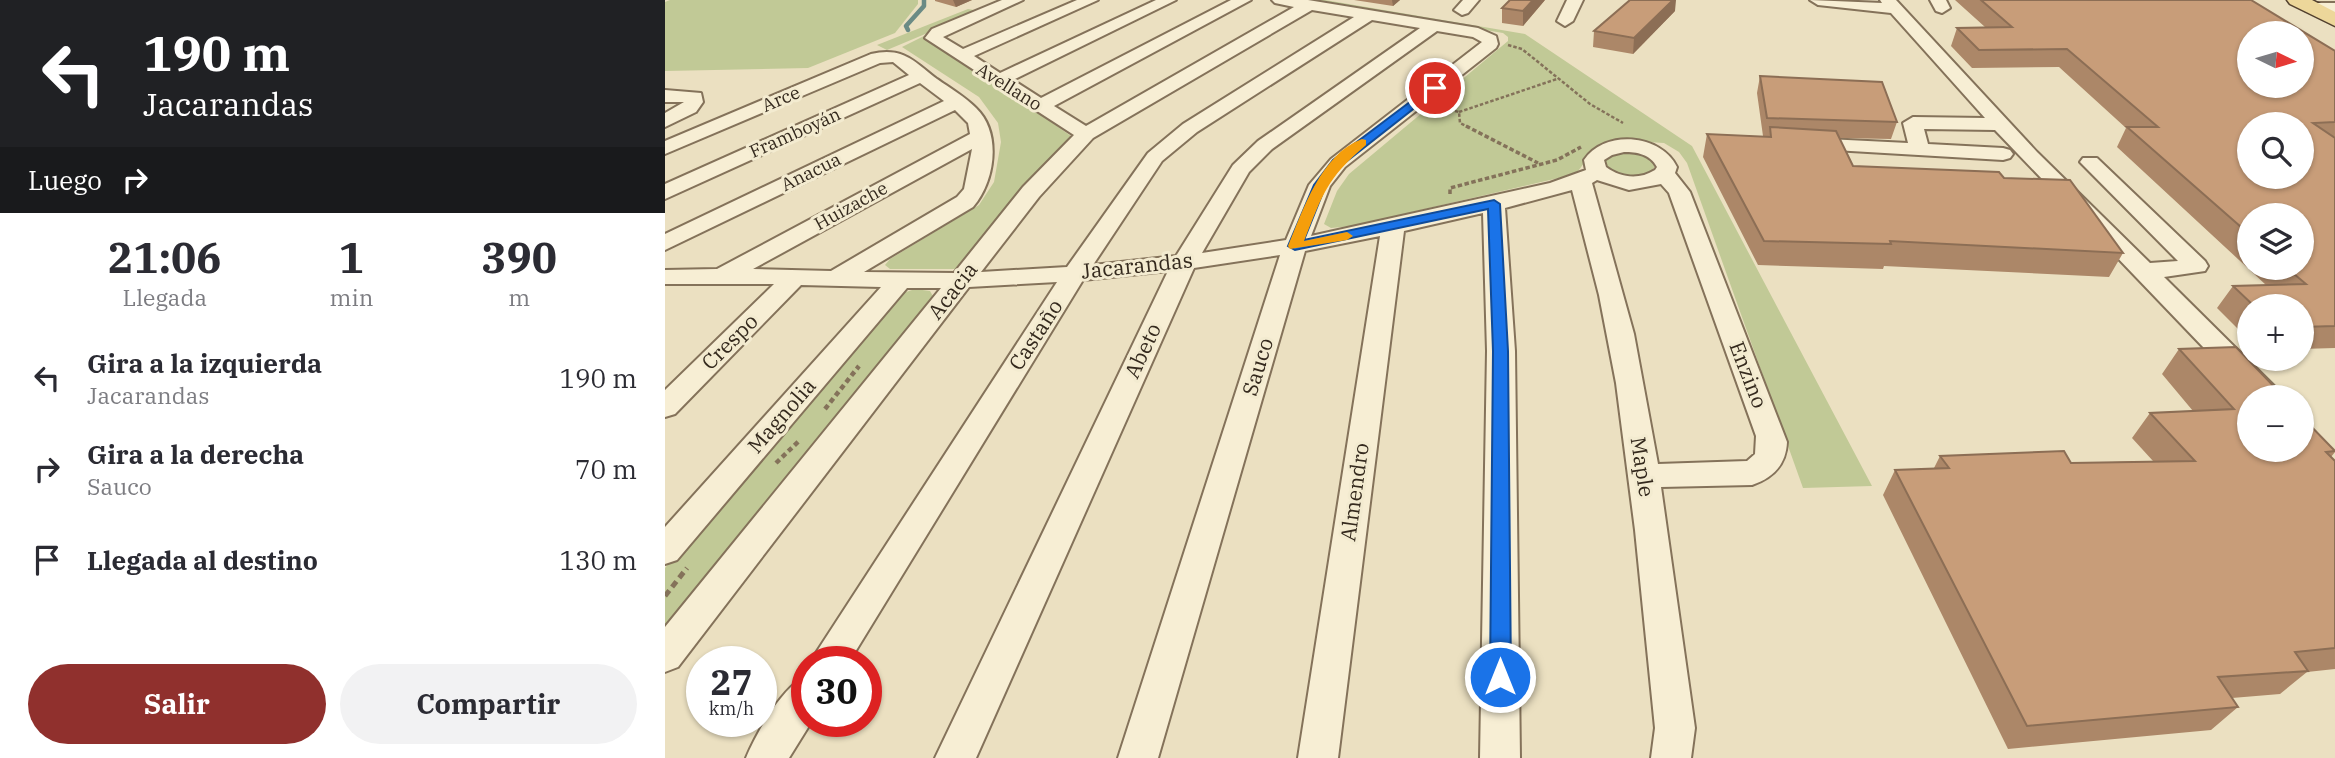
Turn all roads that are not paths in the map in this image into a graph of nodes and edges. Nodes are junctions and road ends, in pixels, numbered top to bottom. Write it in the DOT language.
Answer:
graph roads {
  1 [pos="1015,0"];
  2 [pos="1090,0"];
  3 [pos="1168,0"];
  4 [pos="1243,0"];
  5 [pos="1280,0"];
  6 [pos="1575,0"];
  7 [pos="1818,0"];
  8 [pos="1889,2"];
  9 [pos="2313,3"];
  10 [pos="1309,5"];
  11 [pos="2335,5"];
  12 [pos="1369,15"];
  13 [pos="2335,20"];
  14 [pos="1565,21"];
  15 [pos="1434,26"];
  16 [pos="961,56"];
  17 [pos="924,75"];
  18 [pos="999,79"];
  19 [pos="665,96"];
  20 [pos="957,102"];
  21 [pos="1039,106"];
  22 [pos="665,121"];
  23 [pos="2002,124"];
  24 [pos="1086,134"];
  25 [pos="980,136"];
  26 [pos="1782,143"];
  27 [pos="665,148"];
  28 [pos="1919,149"];
  29 [pos="2003,154"];
  30 [pos="2090,162"];
  31 [pos="1593,168"];
  32 [pos="1664,174"];
  33 [pos="2028,179"];
  34 [pos="2055,181"];
  35 [pos="665,192"];
  36 [pos="1480,207"];
  37 [pos="1393,226"];
  38 [pos="665,243"];
  39 [pos="1295,246"];
  40 [pos="1185,261"];
  41 [pos="2143,271"];
  42 [pos="1075,273"];
  43 [pos="722,276"];
  44 [pos="675,277"];
  45 [pos="795,277"];
  46 [pos="837,278"];
  47 [pos="962,280"];
  48 [pos="900,281"];
  49 [pos="665,295"];
  50 [pos="2256,385"];
  51 [pos="665,407"];
  52 [pos="1645,476"];
  53 [pos="665,550"];
  54 [pos="838,646"];
  55 [pos="665,655"];
  56 [pos="791,719"];
  57 [pos="766,758"];
  58 [pos="955,758"];
  59 [pos="1138,758"];
  60 [pos="1318,758"];
  61 [pos="1500,758"];
  62 [pos="1671,758"];
  1 -- 16 [label="street, Avellano"];
  2 -- 16 [label="street"];
  3 -- 18 [label="street"];
  4 -- 21 [label="street"];
  5 -- 10 [label="street"];
  6 -- 14 [label="street"];
  7 -- 8 [label="street"];
  8 -- 23 [label="street"];
  9 -- 11 [label="street"];
  9 -- 13 [label="main road"];
  10 -- 12 [label="street"];
  10 -- 24 [label="street, Acacia"];
  12 -- 15 [label="street"];
  12 -- 42 [label="street, Castaño"];
  15 -- 39 [label="street, Sauco"];
  15 -- 40 [label="street, Abeto"];
  16 -- 18 [label="street, Avellano"];
  17 -- 20 [label="street"];
  17 -- 27 [label="street, Arce"];
  17 -- 35 [label="street, Framboyán"];
  18 -- 21 [label="street, Avellano"];
  19 -- 22 [label="street"];
  20 -- 25 [label="street"];
  20 -- 38 [label="street, Anacua"];
  21 -- 24 [label="street, Avellano"];
  23 -- 28 [label="street"];
  23 -- 34 [label="street"];
  24 -- 47 [label="street, Acacia"];
  25 -- 43 [label="street, Huizache"];
  25 -- 46 [label="street"];
  26 -- 28 [label="street"];
  28 -- 29 [label="street"];
  30 -- 41 [label="street"];
  31 -- 32 [label="street"];
  31 -- 32 [label="street, Jacarandas"];
  31 -- 36 [label="street, Jacarandas"];
  31 -- 52 [label="street, Maple"];
  32 -- 52 [label="street, Enzino"];
  33 -- 34 [label="street"];
  34 -- 41 [label="street"];
  36 -- 37 [label="street, Jacarandas"];
  36 -- 61 [label="street"];
  37 -- 39 [label="street, Jacarandas"];
  37 -- 60 [label="street, Almendro"];
  39 -- 40 [label="street, Jacarandas"];
  39 -- 59 [label="street, Sauco"];
  40 -- 42 [label="street, Jacarandas"];
  40 -- 58 [label="street, Abeto"];
  41 -- 50 [label="street"];
  42 -- 47 [label="street, Jacarandas"];
  42 -- 54 [label="street, Castaño"];
  43 -- 44 [label="street, Jacarandas"];
  43 -- 45 [label="street, Jacarandas"];
  44 -- 49 [label="street"];
  45 -- 46 [label="street, Jacarandas"];
  45 -- 51 [label="street, Crespo"];
  46 -- 48 [label="street, Jacarandas"];
  47 -- 48 [label="street, Jacarandas"];
  47 -- 55 [label="street, Acacia"];
  48 -- 53 [label="street, Magnolia"];
  52 -- 62 [label="street, Maple"];
  56 -- 57 [label="street"];
}
